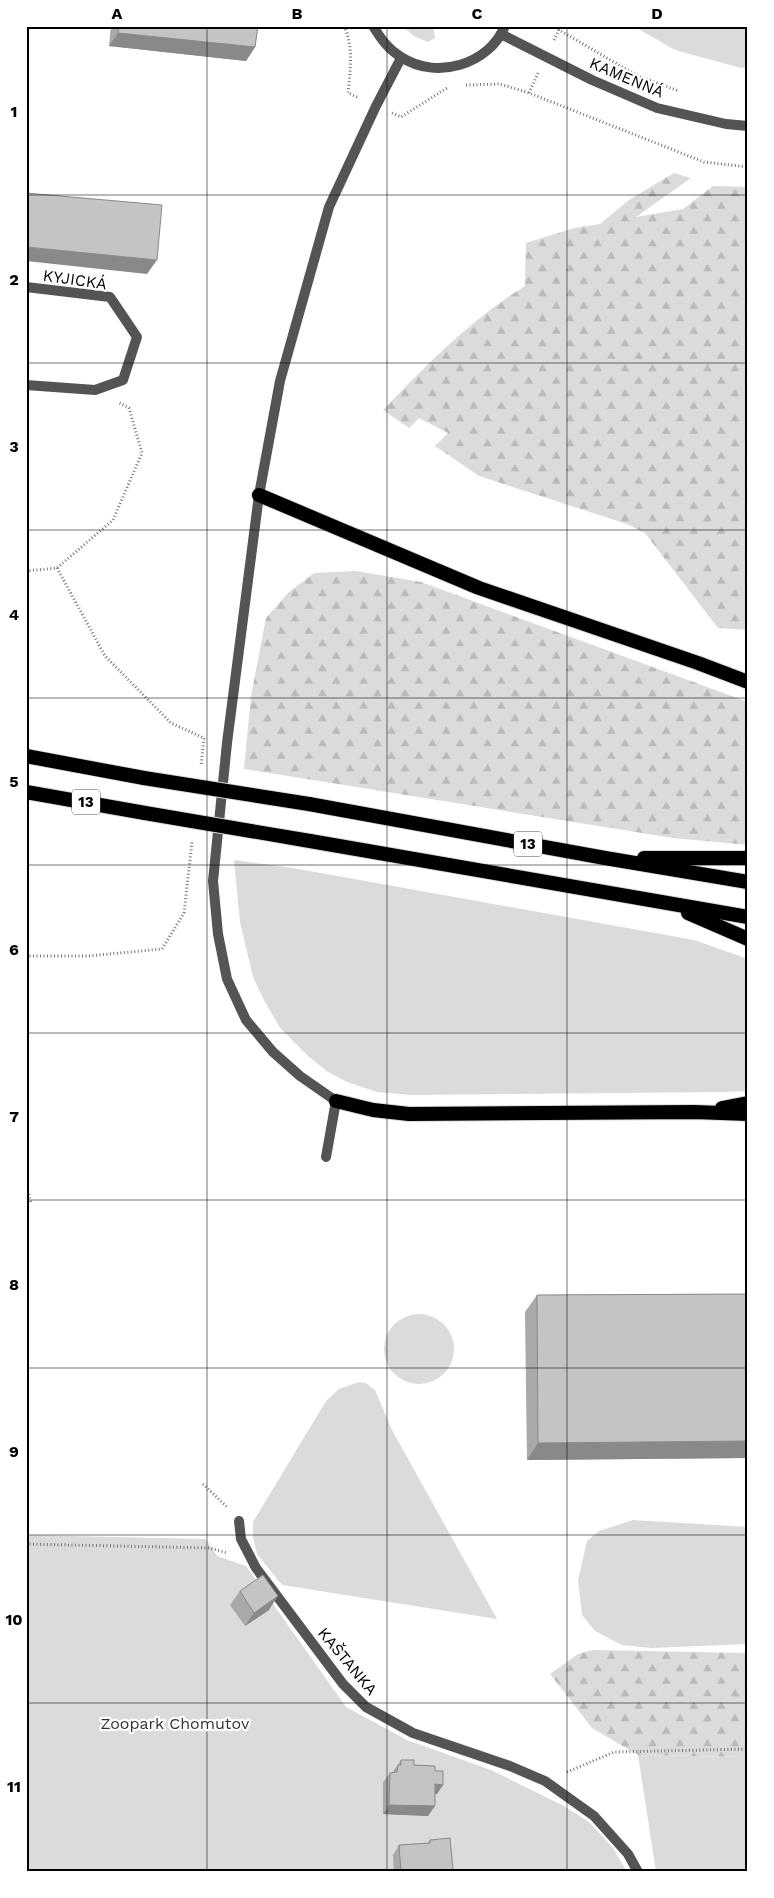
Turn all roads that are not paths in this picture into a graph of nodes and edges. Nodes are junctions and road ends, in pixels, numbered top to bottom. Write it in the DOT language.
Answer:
graph roads {
  1 [pos="373,26"];
  2 [pos="503,30"];
  3 [pos="401,58"];
  4 [pos="748,126"];
  5 [pos="26,288"];
  6 [pos="26,385"];
  7 [pos="259,495"];
  8 [pos="748,682"];
  9 [pos="26,756"];
  10 [pos="26,792"];
  11 [pos="605,858"];
  12 [pos="748,858"];
  13 [pos="748,882"];
  14 [pos="667,904"];
  15 [pos="748,917"];
  16 [pos="748,939"];
  17 [pos="336,1101"];
  18 [pos="748,1103"];
  19 [pos="694,1112"];
  20 [pos="748,1114"];
  21 [pos="326,1158"];
  22 [pos="239,1521"];
  23 [pos="638,1872"];
  1 -- 3 [label="street"];
  2 -- 3 [label="street"];
  2 -- 4 [label="street, KAMENNÁ"];
  3 -- 7 [label="street"];
  5 -- 6 [label="street, KYJICKÁ"];
  7 -- 8 [label="highway"];
  7 -- 17 [label="street"];
  9 -- 11 [label="highway, 13, bridge"];
  10 -- 14 [label="highway, 13, bridge"];
  11 -- 12 [label="highway"];
  11 -- 13 [label="highway, 13"];
  14 -- 15 [label="highway, 13"];
  14 -- 16 [label="highway"];
  17 -- 19 [label="highway"];
  17 -- 21 [label="street"];
  18 -- 19 [label="highway"];
  19 -- 20 [label="highway"];
  22 -- 23 [label="street, KAŠTANKA"];
}
